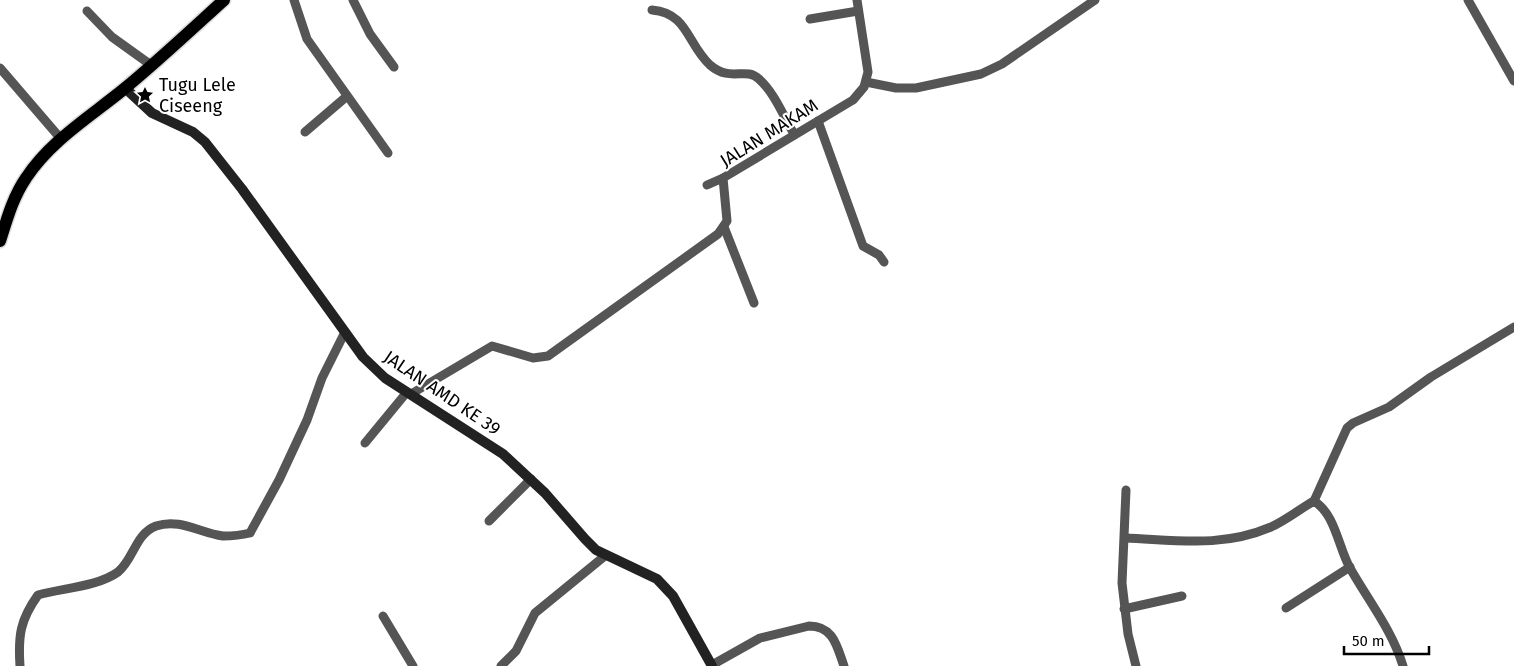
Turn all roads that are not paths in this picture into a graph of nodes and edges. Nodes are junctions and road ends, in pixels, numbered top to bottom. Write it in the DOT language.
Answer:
graph roads {
  1 [pos="224,0"];
  2 [pos="294,0"];
  3 [pos="353,0"];
  4 [pos="857,0"];
  5 [pos="1095,0"];
  6 [pos="1468,0"];
  7 [pos="652,10"];
  8 [pos="87,11"];
  9 [pos="858,11"];
  10 [pos="810,18"];
  11 [pos="151,65"];
  12 [pos="394,67"];
  13 [pos="0,68"];
  14 [pos="1514,81"];
  15 [pos="866,82"];
  16 [pos="125,88"];
  17 [pos="346,97"];
  18 [pos="818,121"];
  19 [pos="305,132"];
  20 [pos="794,134"];
  21 [pos="61,140"];
  22 [pos="388,153"];
  23 [pos="723,178"];
  24 [pos="707,185"];
  25 [pos="724,227"];
  26 [pos="0,241"];
  27 [pos="884,262"];
  28 [pos="754,303"];
  29 [pos="1514,327"];
  30 [pos="345,332"];
  31 [pos="409,393"];
  32 [pos="364,442"];
  33 [pos="531,479"];
  34 [pos="1126,490"];
  35 [pos="1314,501"];
  36 [pos="489,521"];
  37 [pos="1126,538"];
  38 [pos="606,555"];
  39 [pos="1350,567"];
  40 [pos="1182,596"];
  41 [pos="1286,608"];
  42 [pos="1124,609"];
  43 [pos="383,616"];
  44 [pos="20,666"];
  45 [pos="413,666"];
  46 [pos="501,666"];
  47 [pos="712,666"];
  48 [pos="844,666"];
  49 [pos="1136,666"];
  50 [pos="1403,666"];
  1 -- 11 [label="main road"];
  2 -- 17 [label="street"];
  3 -- 12 [label="street"];
  4 -- 9 [label="street"];
  5 -- 15 [label="street"];
  6 -- 14 [label="street"];
  7 -- 20 [label="street"];
  8 -- 11 [label="street"];
  9 -- 10 [label="street"];
  9 -- 15 [label="street"];
  11 -- 16 [label="main road"];
  13 -- 21 [label="street"];
  15 -- 18 [label="street, JALAN MAKAM"];
  16 -- 21 [label="main road"];
  16 -- 30 [label="street, JALAN AMD KE 39"];
  17 -- 19 [label="street"];
  17 -- 22 [label="street"];
  18 -- 20 [label="street, JALAN MAKAM"];
  18 -- 27 [label="street"];
  20 -- 23 [label="street, JALAN MAKAM"];
  21 -- 26 [label="main road"];
  23 -- 24 [label="street"];
  23 -- 25 [label="street, JALAN MAKAM"];
  25 -- 28 [label="street"];
  25 -- 31 [label="street"];
  29 -- 35 [label="street"];
  30 -- 31 [label="street, JALAN AMD KE 39"];
  30 -- 44 [label="street"];
  31 -- 32 [label="street"];
  31 -- 33 [label="street, JALAN AMD KE 39"];
  33 -- 36 [label="street"];
  33 -- 38 [label="street, JALAN AMD KE 39"];
  34 -- 37 [label="street"];
  35 -- 37 [label="street"];
  35 -- 39 [label="street"];
  37 -- 42 [label="street"];
  38 -- 46 [label="street"];
  38 -- 47 [label="street, JALAN AMD KE 39"];
  39 -- 41 [label="street"];
  39 -- 50 [label="street"];
  40 -- 42 [label="street"];
  42 -- 49 [label="street"];
  43 -- 45 [label="street"];
  47 -- 48 [label="street"];
}
